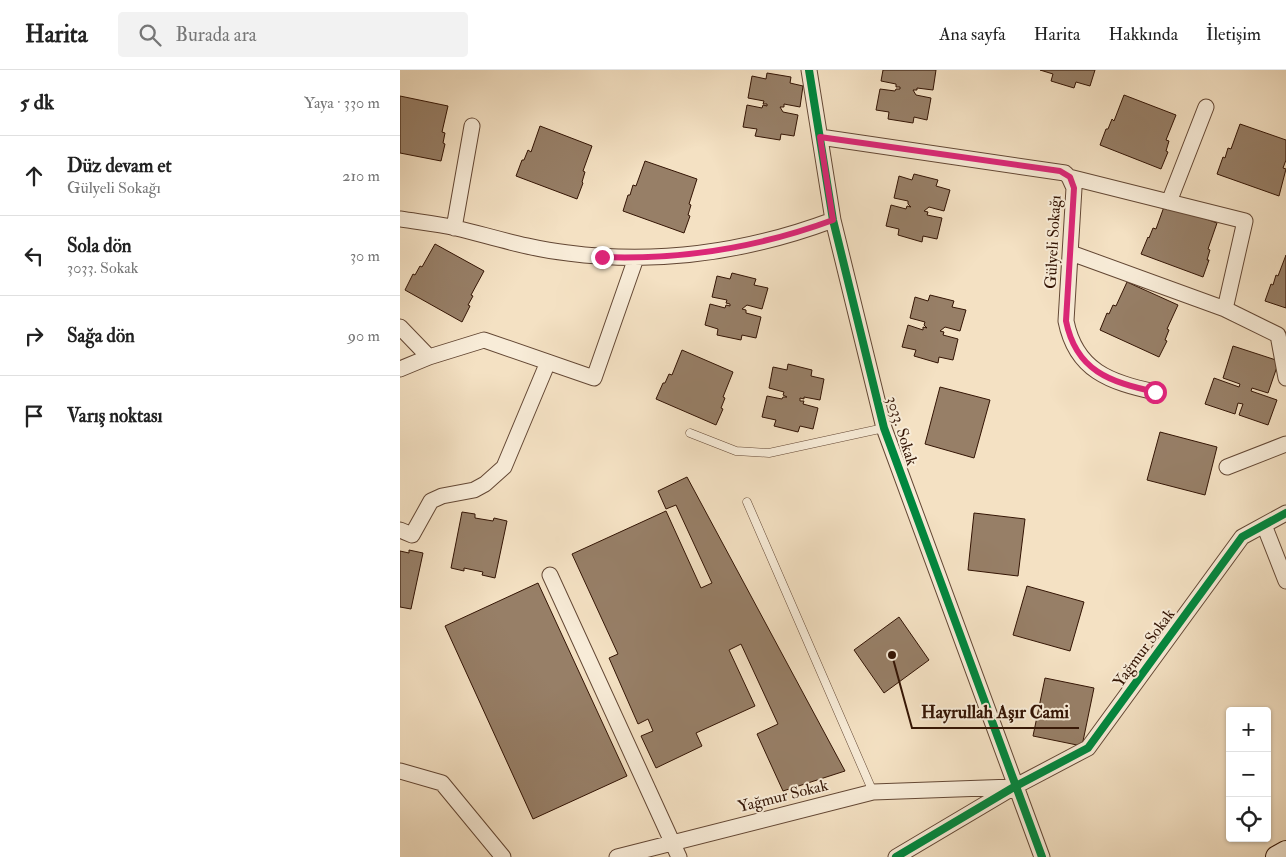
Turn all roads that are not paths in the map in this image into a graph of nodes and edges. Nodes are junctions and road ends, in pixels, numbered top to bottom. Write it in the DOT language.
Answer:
graph roads {
  1 [pos="809,70"];
  2 [pos="1206,107"];
  3 [pos="472,126"];
  4 [pos="820,137"];
  5 [pos="1070,177"];
  6 [pos="1169,202"];
  7 [pos="400,219"];
  8 [pos="833,220"];
  9 [pos="454,228"];
  10 [pos="1071,253"];
  11 [pos="636,258"];
  12 [pos="1225,309"];
  13 [pos="400,328"];
  14 [pos="429,357"];
  15 [pos="548,362"];
  16 [pos="400,369"];
  17 [pos="1286,378"];
  18 [pos="1155,392"];
  19 [pos="884,428"];
  20 [pos="690,433"];
  21 [pos="1286,444"];
  22 [pos="1227,467"];
  23 [pos="747,502"];
  24 [pos="1286,513"];
  25 [pos="1264,525"];
  26 [pos="400,530"];
  27 [pos="550,574"];
  28 [pos="1286,581"];
  29 [pos="400,771"];
  30 [pos="1014,787"];
  31 [pos="873,792"];
  32 [pos="672,842"];
  33 [pos="1286,852"];
  34 [pos="503,857"];
  35 [pos="617,857"];
  36 [pos="679,857"];
  37 [pos="896,857"];
  38 [pos="1042,857"];
  39 [pos="1277,857"];
  1 -- 4 [label="street, 3033. Sokak"];
  2 -- 6 [label="street"];
  3 -- 9 [label="street"];
  4 -- 5 [label="street, Gülyeli Sokağı"];
  4 -- 8 [label="street, 3033. Sokak"];
  5 -- 6 [label="street"];
  5 -- 10 [label="street, Gülyeli Sokağı"];
  6 -- 12 [label="street"];
  7 -- 9 [label="street"];
  8 -- 11 [label="street"];
  8 -- 19 [label="street, 3033. Sokak"];
  9 -- 11 [label="street"];
  10 -- 12 [label="street"];
  10 -- 18 [label="street, Gülyeli Sokağı"];
  11 -- 15 [label="street"];
  12 -- 17 [label="street"];
  13 -- 14 [label="street"];
  14 -- 15 [label="street"];
  14 -- 16 [label="street"];
  15 -- 26 [label="street"];
  19 -- 20 [label="lane"];
  19 -- 30 [label="street, 3033. Sokak"];
  21 -- 22 [label="street"];
  23 -- 31 [label="lane"];
  24 -- 25 [label="street, Yağmur Sokak"];
  25 -- 28 [label="street"];
  25 -- 30 [label="street, Yağmur Sokak"];
  27 -- 32 [label="street"];
  29 -- 34 [label="street"];
  30 -- 31 [label="street, Yağmur Sokak"];
  30 -- 37 [label="street"];
  30 -- 38 [label="street, 3033. Sokak"];
  31 -- 32 [label="street, Yağmur Sokak"];
  32 -- 35 [label="street, Yağmur Sokak"];
  32 -- 36 [label="street"];
  33 -- 39 [label="street"];
}
